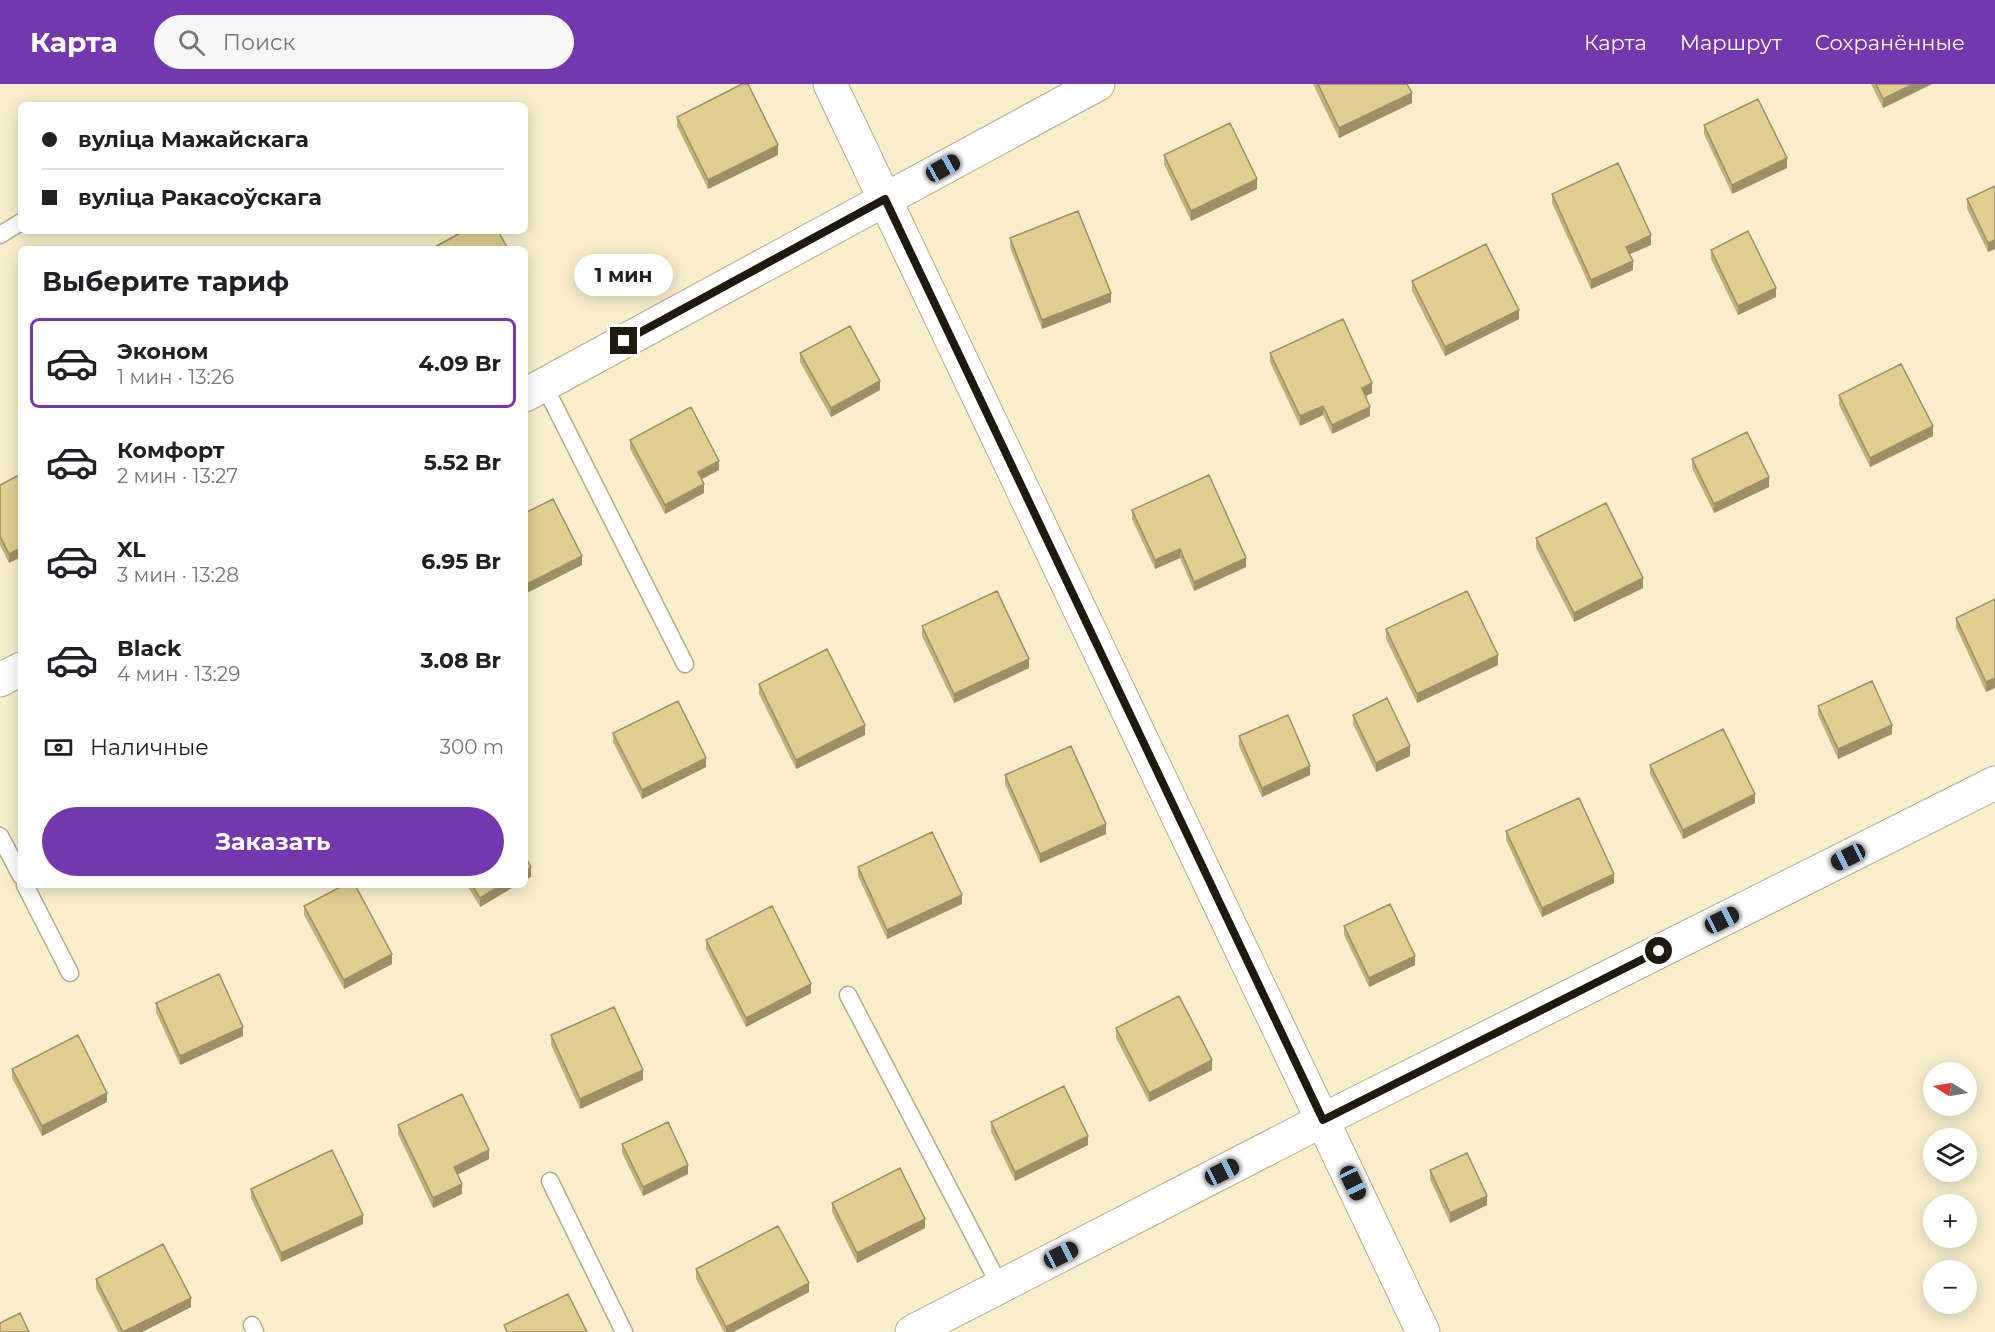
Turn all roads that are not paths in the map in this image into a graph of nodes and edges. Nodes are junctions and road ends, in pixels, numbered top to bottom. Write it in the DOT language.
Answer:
graph roads {
  1 [pos="830,84"];
  2 [pos="1098,84"];
  3 [pos="885,199"];
  4 [pos="18,224"];
  5 [pos="0,235"];
  6 [pos="534,390"];
  7 [pos="685,664"];
  8 [pos="18,671"];
  9 [pos="0,680"];
  10 [pos="1995,783"];
  11 [pos="0,836"];
  12 [pos="18,870"];
  13 [pos="27,888"];
  14 [pos="70,973"];
  15 [pos="848,995"];
  16 [pos="1323,1120"];
  17 [pos="550,1181"];
  18 [pos="1000,1286"];
  19 [pos="624,1332"];
  20 [pos="912,1332"];
  21 [pos="1423,1332"];
  1 -- 3 [label="street"];
  2 -- 3 [label="street"];
  3 -- 6 [label="street"];
  3 -- 16 [label="street"];
  4 -- 5 [label="lane"];
  6 -- 7 [label="lane"];
  8 -- 9 [label="street"];
  10 -- 16 [label="street"];
  11 -- 12 [label="lane"];
  13 -- 14 [label="lane"];
  15 -- 18 [label="lane"];
  16 -- 18 [label="street"];
  16 -- 21 [label="street"];
  17 -- 19 [label="lane"];
  18 -- 20 [label="street"];
}
